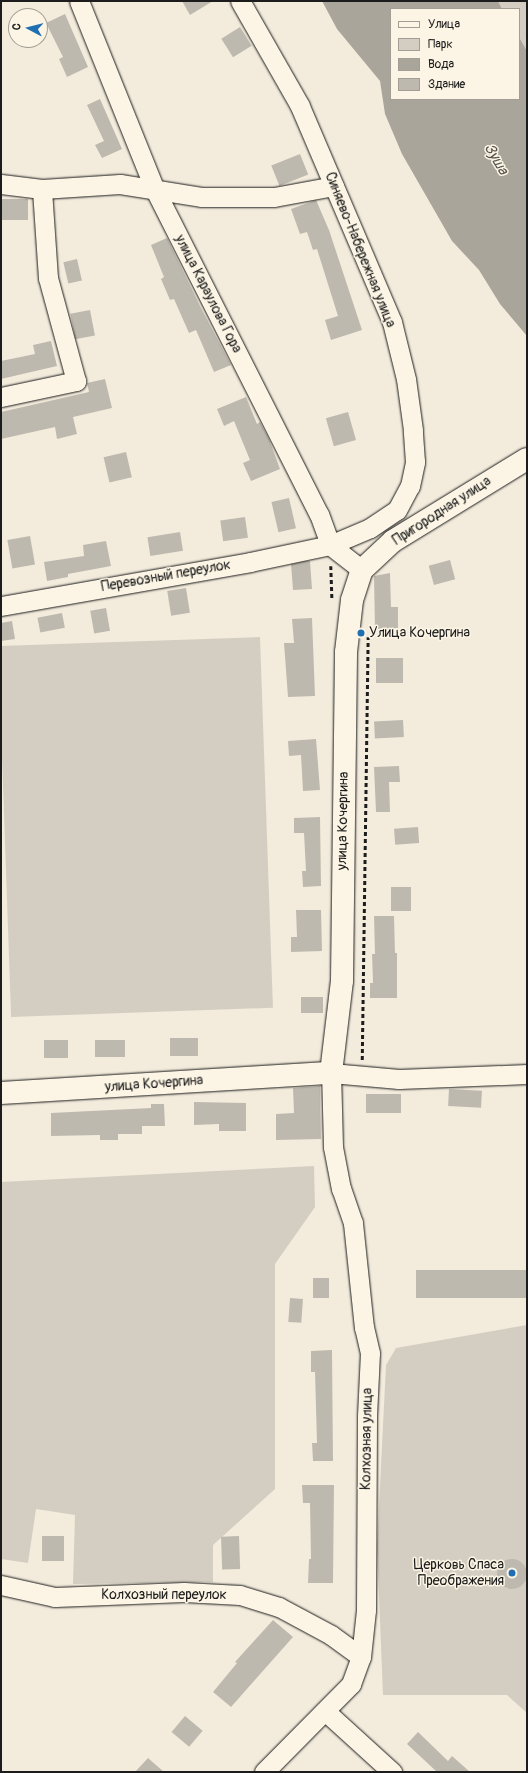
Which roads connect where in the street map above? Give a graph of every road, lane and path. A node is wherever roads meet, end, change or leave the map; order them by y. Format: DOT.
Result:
graph roads {
  1 [pos="79,1"];
  2 [pos="240,1"];
  3 [pos="1,184"];
  4 [pos="334,186"];
  5 [pos="42,189"];
  6 [pos="155,190"];
  7 [pos="1,397"];
  8 [pos="527,459"];
  9 [pos="330,545"];
  10 [pos="362,570"];
  11 [pos="1,606"];
  12 [pos="368,632"];
  13 [pos="331,1073"];
  14 [pos="527,1074"];
  15 [pos="362,1076"];
  16 [pos="1,1093"];
  17 [pos="1,1585"];
  18 [pos="361,1656"];
  19 [pos="325,1712"];
  20 [pos="264,1772"];
  21 [pos="392,1772"];
  1 -- 6 [label="street, улица Караулова Гора"];
  2 -- 4 [label="street, Синяево-Набережная улица"];
  3 -- 5 [label="street"];
  4 -- 6 [label="street"];
  4 -- 9 [label="street, Синяево-Набережная улица"];
  5 -- 6 [label="street"];
  5 -- 7 [label="street"];
  6 -- 9 [label="street, улица Караулова Гора"];
  8 -- 10 [label="main road, Пригородная улица"];
  9 -- 10 [label="street"];
  9 -- 11 [label="street, Перевозный переулок"];
  10 -- 13 [label="main road, улица Кочергина"];
  12 -- 15 [label="path"];
  13 -- 15 [label="street, улица Кочергина"];
  13 -- 16 [label="main road, улица Кочергина"];
  13 -- 18 [label="street, Колхозная улица"];
  14 -- 15 [label="street, улица Кочергина"];
  17 -- 18 [label="street, Колхозный переулок"];
  18 -- 19 [label="street, Колхозная улица"];
  19 -- 20 [label="street, Колхозная улица"];
  19 -- 21 [label="street"];
}
